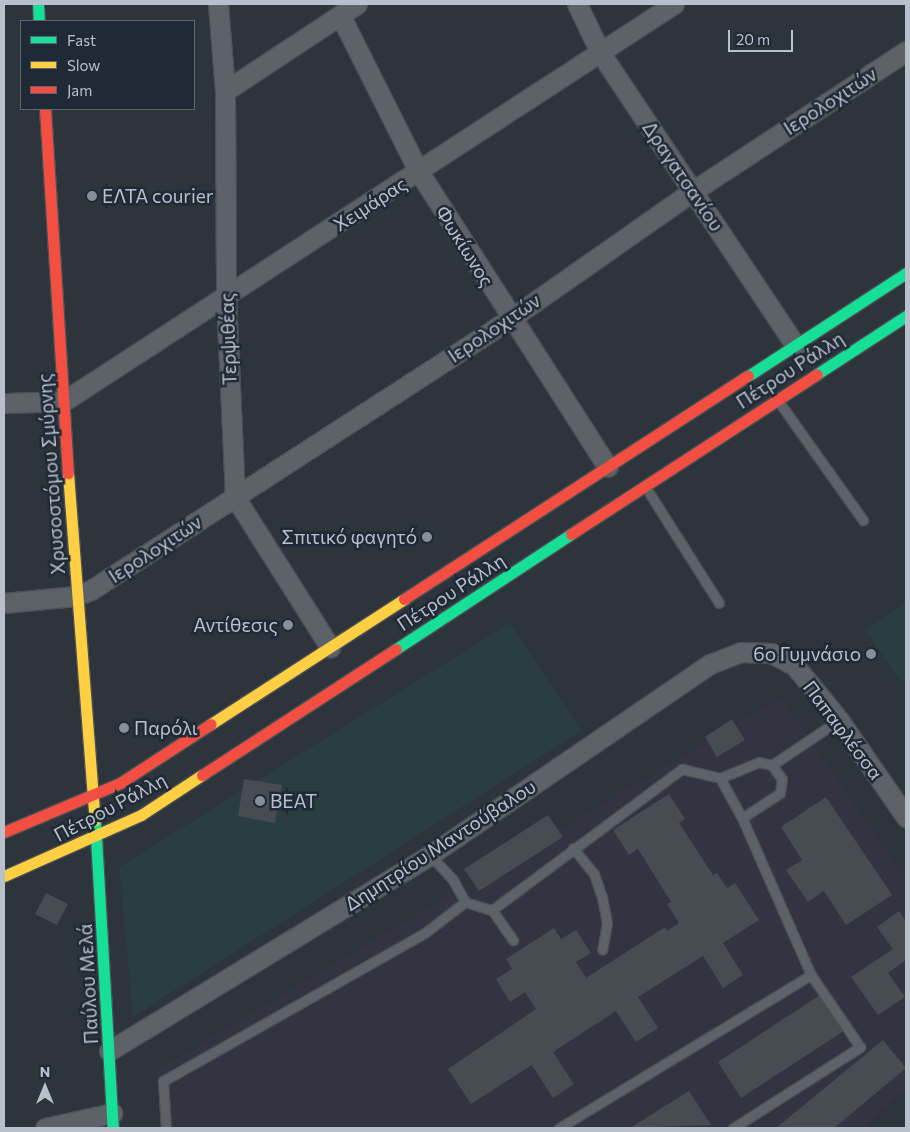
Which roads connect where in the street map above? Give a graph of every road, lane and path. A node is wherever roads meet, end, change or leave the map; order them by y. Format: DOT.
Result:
graph roads {
  1 [pos="38,4"];
  2 [pos="218,4"];
  3 [pos="357,4"];
  4 [pos="577,4"];
  5 [pos="674,4"];
  6 [pos="340,15"];
  7 [pos="39,20"];
  8 [pos="906,51"];
  9 [pos="601,54"];
  10 [pos="225,92"];
  11 [pos="45,110"];
  12 [pos="419,172"];
  13 [pos="693,191"];
  14 [pos="906,274"];
  15 [pos="226,298"];
  16 [pos="906,316"];
  17 [pos="510,319"];
  18 [pos="795,346"];
  19 [pos="64,400"];
  20 [pos="777,400"];
  21 [pos="4,403"];
  22 [pos="608,467"];
  23 [pos="645,486"];
  24 [pos="235,497"];
  25 [pos="863,520"];
  26 [pos="76,596"];
  27 [pos="4,603"];
  28 [pos="719,603"];
  29 [pos="330,647"];
  30 [pos="772,653"];
  31 [pos="840,720"];
  32 [pos="772,765"];
  33 [pos="720,778"];
  34 [pos="94,794"];
  35 [pos="906,817"];
  36 [pos="742,818"];
  37 [pos="4,832"];
  38 [pos="97,837"];
  39 [pos="573,848"];
  40 [pos="430,855"];
  41 [pos="4,876"];
  42 [pos="465,902"];
  43 [pos="492,910"];
  44 [pos="513,940"];
  45 [pos="602,950"];
  46 [pos="811,975"];
  47 [pos="109,1051"];
  48 [pos="113,1120"];
  49 [pos="45,1128"];
  50 [pos="166,1128"];
  51 [pos="559,1128"];
  52 [pos="734,1128"];
  1 -- 7 [label="main road"];
  2 -- 10 [label="street, Τερψιθέας"];
  3 -- 6 [label="street"];
  4 -- 9 [label="street, Δραγατσανίου"];
  5 -- 9 [label="street, Χειμάρας"];
  6 -- 10 [label="street"];
  6 -- 12 [label="street, Φωκίωνος"];
  8 -- 13 [label="street, Ιερολοχιτών"];
  9 -- 12 [label="street, Χειμάρας"];
  9 -- 13 [label="street, Δραγατσανίου"];
  10 -- 15 [label="street, Τερψιθέας"];
  11 -- 19 [label="main road, Χρυσοστόμου Σμύρνης"];
  12 -- 15 [label="street, Χειμάρας"];
  12 -- 17 [label="street, Φωκίωνος"];
  13 -- 17 [label="street, Ιερολοχιτών"];
  13 -- 18 [label="street, Δραγατσανίου"];
  14 -- 18 [label="main road, Πέτρου Ράλλη"];
  15 -- 19 [label="street, Χειμάρας"];
  15 -- 24 [label="street, Τερψιθέας"];
  16 -- 20 [label="main road, Πέτρου Ράλλη"];
  17 -- 22 [label="street, Φωκίωνος"];
  17 -- 24 [label="street, Ιερολοχιτών"];
  18 -- 22 [label="main road, Πέτρου Ράλλη"];
  19 -- 21 [label="street"];
  19 -- 26 [label="main road, Χρυσοστόμου Σμύρνης"];
  20 -- 23 [label="main road, Πέτρου Ράλλη"];
  20 -- 25 [label="lane"];
  22 -- 29 [label="main road, Πέτρου Ράλλη"];
  23 -- 28 [label="lane"];
  23 -- 38 [label="main road, Πέτρου Ράλλη"];
  24 -- 26 [label="street, Ιερολοχιτών"];
  24 -- 29 [label="street, Τερψιθέας"];
  26 -- 27 [label="street"];
  26 -- 34 [label="main road, Χρυσοστόμου Σμύρνης"];
  29 -- 34 [label="main road, Πέτρου Ράλλη"];
  30 -- 31 [label="street, Παπαφλέσσα"];
  30 -- 40 [label="street, Δημητρίου Μαντούβαλου"];
  31 -- 32 [label="lane"];
  31 -- 35 [label="street, Παπαφλέσσα"];
  32 -- 33 [label="lane"];
  32 -- 36 [label="lane"];
  33 -- 36 [label="lane"];
  33 -- 39 [label="lane"];
  34 -- 37 [label="main road, Πέτρου Ράλλη"];
  34 -- 38 [label="main road, Χρυσοστόμου Σμύρνης"];
  36 -- 46 [label="lane"];
  38 -- 41 [label="main road, Πέτρου Ράλλη"];
  38 -- 47 [label="main road, Παύλου Μελά"];
  39 -- 43 [label="lane"];
  39 -- 45 [label="lane"];
  40 -- 42 [label="lane"];
  40 -- 47 [label="street, Δημητρίου Μαντούβαλου"];
  42 -- 43 [label="lane"];
  42 -- 50 [label="lane"];
  43 -- 44 [label="lane"];
  46 -- 51 [label="lane"];
  46 -- 52 [label="lane"];
  47 -- 48 [label="main road, Παύλου Μελά"];
  48 -- 49 [label="street"];
}
